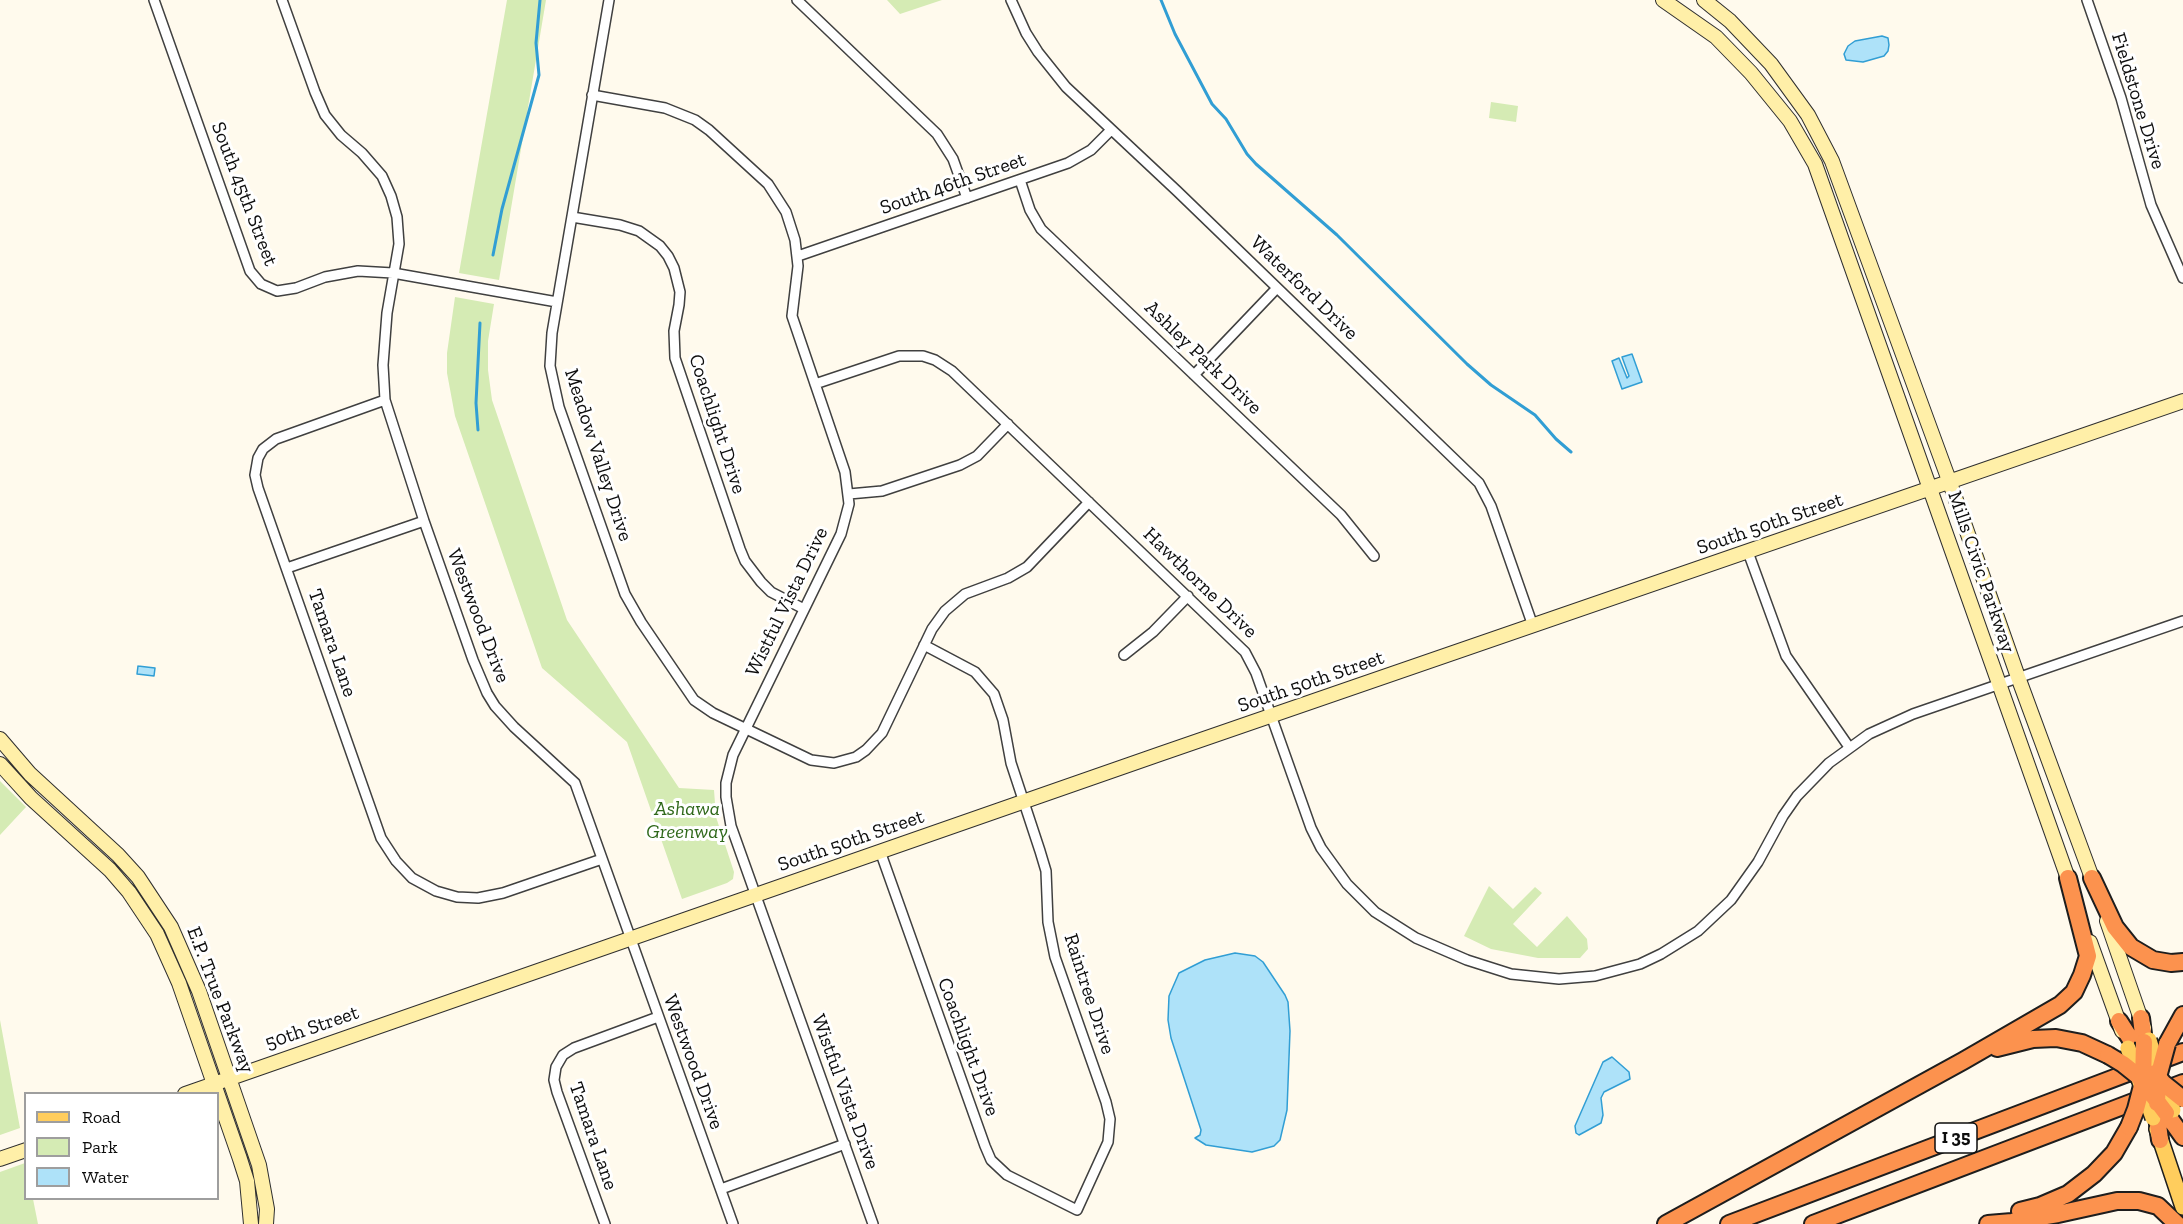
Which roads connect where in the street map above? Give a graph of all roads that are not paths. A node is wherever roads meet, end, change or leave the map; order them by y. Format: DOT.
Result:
graph roads {
  1 [pos="154,0"];
  2 [pos="282,0"];
  3 [pos="609,0"];
  4 [pos="797,0"];
  5 [pos="1011,0"];
  6 [pos="1663,0"];
  7 [pos="1704,0"];
  8 [pos="2087,0"];
  9 [pos="592,94"];
  10 [pos="1111,130"];
  11 [pos="1020,180"];
  12 [pos="967,198"];
  13 [pos="572,217"];
  14 [pos="798,256"];
  15 [pos="393,273"];
  16 [pos="2183,278"];
  17 [pos="1277,288"];
  18 [pos="557,302"];
  19 [pos="1194,375"];
  20 [pos="815,384"];
  21 [pos="386,400"];
  22 [pos="2183,402"];
  23 [pos="1008,424"];
  24 [pos="1950,483"];
  25 [pos="1929,490"];
  26 [pos="849,494"];
  27 [pos="1089,502"];
  28 [pos="424,521"];
  29 [pos="1749,552"];
  30 [pos="1374,556"];
  31 [pos="287,568"];
  32 [pos="1188,596"];
  33 [pos="804,609"];
  34 [pos="2183,621"];
  35 [pos="1533,626"];
  36 [pos="924,645"];
  37 [pos="1124,655"];
  38 [pos="2018,677"];
  39 [pos="1998,684"];
  40 [pos="1271,716"];
  41 [pos="746,729"];
  42 [pos="0,739"];
  43 [pos="1849,747"];
  44 [pos="3,768"];
  45 [pos="1023,802"];
  46 [pos="880,851"];
  47 [pos="602,859"];
  48 [pos="2068,878"];
  49 [pos="2092,878"];
  50 [pos="756,894"];
  51 [pos="629,939"];
  52 [pos="2183,962"];
  53 [pos="452,1000"];
  54 [pos="2183,1016"];
  55 [pos="658,1017"];
  56 [pos="2141,1018"];
  57 [pos="2119,1022"];
  58 [pos="2140,1047"];
  59 [pos="2183,1052"];
  60 [pos="1963,1061"];
  61 [pos="229,1077"];
  62 [pos="2151,1080"];
  63 [pos="214,1083"];
  64 [pos="2183,1083"];
  65 [pos="190,1092"];
  66 [pos="217,1092"];
  67 [pos="219,1098"];
  68 [pos="2165,1109"];
  69 [pos="2183,1138"];
  70 [pos="2160,1140"];
  71 [pos="845,1144"];
  72 [pos="24,1151"];
  73 [pos="0,1159"];
  74 [pos="721,1189"];
  75 [pos="2183,1207"];
  76 [pos="1077,1210"];
  77 [pos="251,1224"];
  78 [pos="266,1224"];
  79 [pos="605,1224"];
  80 [pos="733,1224"];
  81 [pos="873,1224"];
  82 [pos="1666,1224"];
  83 [pos="1729,1224"];
  84 [pos="1813,1224"];
  85 [pos="1982,1224"];
  86 [pos="1988,1224"];
  87 [pos="2177,1224"];
  1 -- 15 [label="street, South 45th Street"];
  2 -- 15 [label="street, Westwood Drive"];
  3 -- 9 [label="street, Meadow Valley Drive"];
  4 -- 12 [label="street"];
  5 -- 10 [label="street, Waterford Drive"];
  6 -- 25 [label="main road, Mills Civic Parkway"];
  7 -- 24 [label="main road, Mills Civic Parkway"];
  8 -- 16 [label="street, Fieldstone Drive"];
  9 -- 13 [label="street, Meadow Valley Drive"];
  9 -- 14 [label="street, Wistful Vista Drive"];
  10 -- 11 [label="street, South 46th Street"];
  10 -- 17 [label="street, Waterford Drive"];
  11 -- 12 [label="street, South 46th Street"];
  11 -- 19 [label="street, Ashley Park Drive"];
  12 -- 14 [label="street, South 46th Street"];
  13 -- 18 [label="street, Meadow Valley Drive"];
  13 -- 33 [label="street, Coachlight Drive"];
  14 -- 20 [label="street, Wistful Vista Drive"];
  15 -- 18 [label="street, South 45th Street"];
  15 -- 21 [label="street, Westwood Drive"];
  17 -- 19 [label="street"];
  17 -- 35 [label="street, Waterford Drive"];
  18 -- 41 [label="street, Meadow Valley Drive"];
  19 -- 30 [label="street, Ashley Park Drive"];
  20 -- 23 [label="street, Hawthorne Drive"];
  20 -- 26 [label="street, Wistful Vista Drive"];
  21 -- 28 [label="street, Westwood Drive"];
  21 -- 31 [label="street, Tamara Lane"];
  22 -- 24 [label="main road, South 50th Street"];
  23 -- 26 [label="street"];
  23 -- 27 [label="street, Hawthorne Drive"];
  24 -- 25 [label="main road, South 50th Street"];
  24 -- 38 [label="main road, Mills Civic Parkway"];
  25 -- 29 [label="main road, South 50th Street"];
  25 -- 39 [label="main road, Mills Civic Parkway"];
  26 -- 33 [label="street, Wistful Vista Drive"];
  27 -- 32 [label="street, Hawthorne Drive"];
  27 -- 36 [label="street, Meadow Valley Drive"];
  28 -- 31 [label="street"];
  28 -- 47 [label="street, Westwood Drive"];
  29 -- 35 [label="main road, South 50th Street"];
  29 -- 43 [label="street"];
  31 -- 47 [label="street, Tamara Lane"];
  32 -- 37 [label="street"];
  32 -- 40 [label="street, Hawthorne Drive"];
  33 -- 41 [label="street, Wistful Vista Drive"];
  34 -- 38 [label="street, Hawthorne Drive"];
  35 -- 40 [label="main road, South 50th Street"];
  36 -- 41 [label="street, Meadow Valley Drive"];
  36 -- 45 [label="street, Raintree Drive"];
  38 -- 39 [label="street, Hawthorne Drive"];
  38 -- 49 [label="main road, Mills Civic Parkway"];
  39 -- 43 [label="street, Hawthorne Drive"];
  39 -- 48 [label="main road, Mills Civic Parkway"];
  40 -- 43 [label="street, Hawthorne Drive"];
  40 -- 45 [label="main road, South 50th Street"];
  41 -- 50 [label="street, Wistful Vista Drive"];
  42 -- 61 [label="main road, E.P. True Parkway"];
  44 -- 63 [label="main road, E.P. True Parkway"];
  45 -- 46 [label="main road, South 50th Street"];
  45 -- 76 [label="street, Raintree Drive"];
  46 -- 50 [label="main road, South 50th Street"];
  46 -- 76 [label="street, Coachlight Drive"];
  47 -- 51 [label="street, Westwood Drive"];
  48 -- 57 [label="main road, Mills Civic Parkway"];
  48 -- 60 [label="highway"];
  49 -- 52 [label="highway"];
  49 -- 56 [label="main road, Mills Civic Parkway"];
  50 -- 51 [label="main road, South 50th Street"];
  50 -- 71 [label="street, Wistful Vista Drive"];
  51 -- 53 [label="main road, South 50th Street"];
  51 -- 55 [label="street, Westwood Drive"];
  53 -- 61 [label="main road, 50th Street"];
  54 -- 62 [label="highway, bridge"];
  55 -- 74 [label="street, Westwood Drive"];
  55 -- 79 [label="street, Tamara Lane"];
  56 -- 58 [label="highway"];
  57 -- 58 [label="highway"];
  58 -- 62 [label="highway, bridge"];
  59 -- 83 [label="highway, I 35"];
  60 -- 62 [label="highway, bridge"];
  60 -- 82 [label="highway"];
  61 -- 63 [label="main road, 50th Street"];
  61 -- 78 [label="main road, E.P. True Parkway"];
  62 -- 68 [label="highway, bridge"];
  62 -- 68 [label="highway, bridge"];
  62 -- 85 [label="highway, bridge"];
  63 -- 65 [label="main road, 50th Street"];
  63 -- 66 [label="main road, E.P. True Parkway"];
  64 -- 84 [label="highway, I 35"];
  67 -- 77 [label="main road, E.P. True Parkway"];
  68 -- 69 [label="highway"];
  68 -- 70 [label="highway"];
  70 -- 75 [label="main road"];
  71 -- 74 [label="street"];
  71 -- 81 [label="street, Wistful Vista Drive"];
  72 -- 73 [label="main road"];
  74 -- 80 [label="street, Westwood Drive"];
  86 -- 87 [label="highway"];
}
